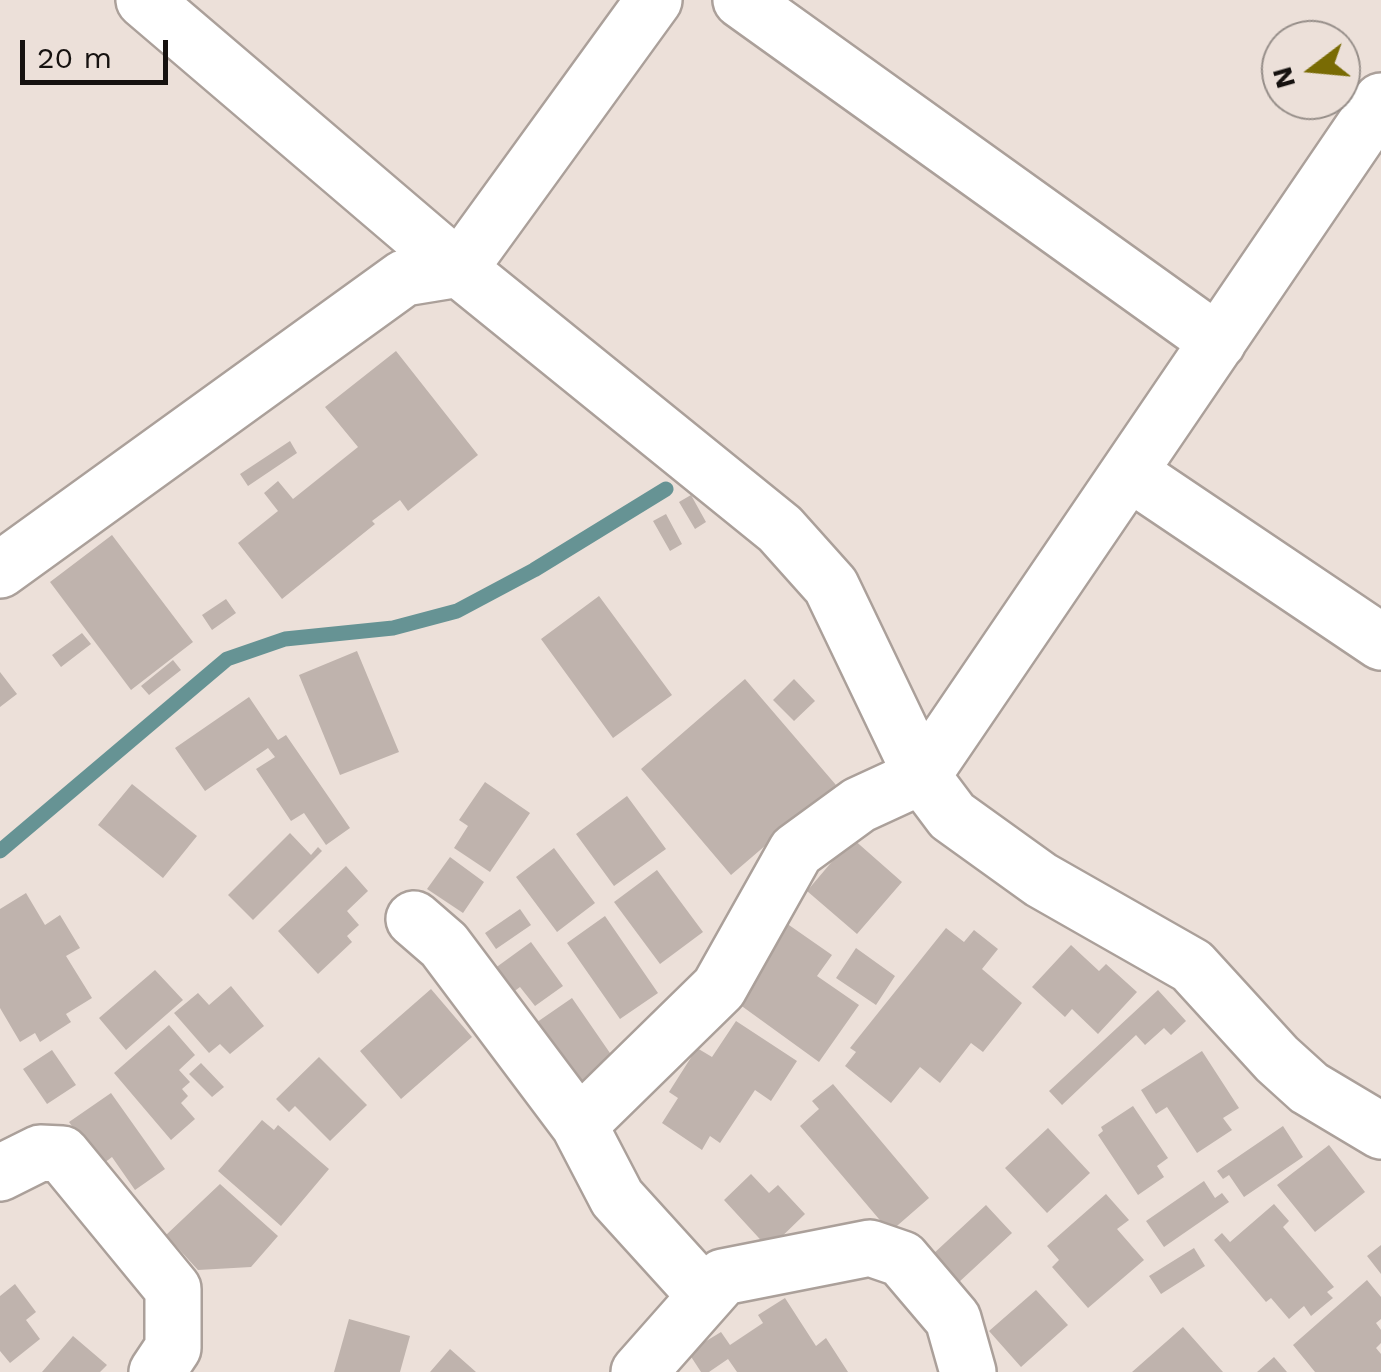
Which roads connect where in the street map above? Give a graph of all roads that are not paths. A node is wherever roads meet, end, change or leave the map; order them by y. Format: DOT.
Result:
graph roads {
  1 [pos="144,0"];
  2 [pos="654,0"];
  3 [pos="741,0"];
  4 [pos="1381,101"];
  5 [pos="458,269"];
  6 [pos="1218,342"];
  7 [pos="1130,472"];
  8 [pos="0,570"];
  9 [pos="1381,642"];
  10 [pos="922,776"];
  11 [pos="414,919"];
  12 [pos="580,1124"];
  13 [pos="1381,1132"];
  14 [pos="0,1172"];
  15 [pos="706,1296"];
  16 [pos="158,1372"];
  17 [pos="639,1372"];
  18 [pos="968,1372"];
  1 -- 5 [label="street"];
  2 -- 5 [label="street"];
  3 -- 6 [label="street"];
  4 -- 6 [label="street"];
  5 -- 8 [label="street"];
  5 -- 10 [label="street"];
  6 -- 7 [label="street"];
  7 -- 9 [label="street"];
  7 -- 10 [label="street"];
  10 -- 12 [label="street"];
  10 -- 13 [label="street"];
  11 -- 12 [label="street"];
  12 -- 15 [label="street"];
  14 -- 16 [label="street"];
  15 -- 17 [label="street"];
  15 -- 18 [label="street"];
}
